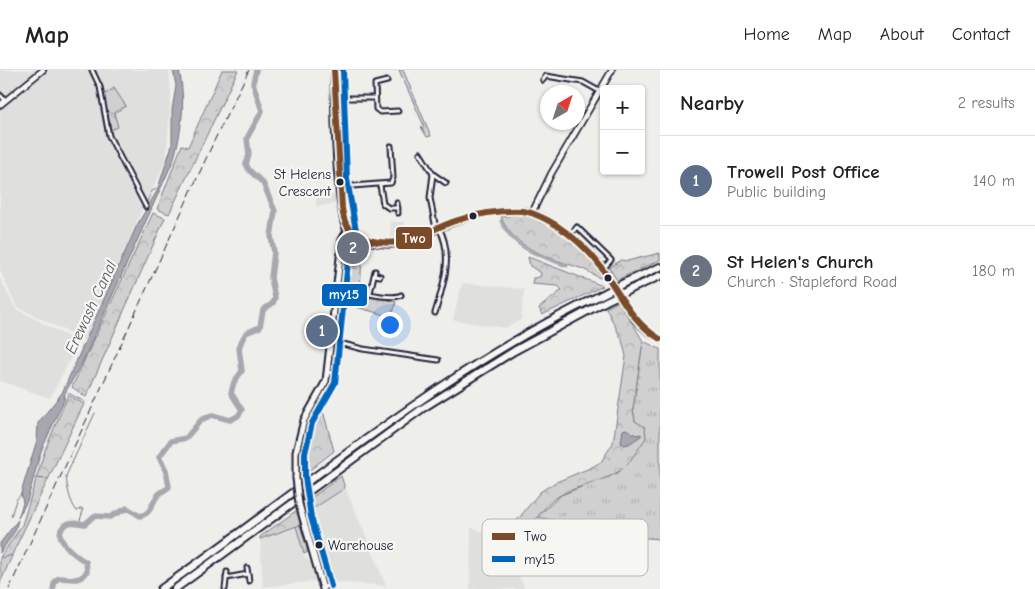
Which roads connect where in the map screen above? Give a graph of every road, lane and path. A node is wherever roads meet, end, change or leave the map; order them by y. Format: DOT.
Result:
graph roads {
  1 [pos="43,70"];
  2 [pos="92,70"];
  3 [pos="334,70"];
  4 [pos="545,70"];
  5 [pos="612,70"];
  6 [pos="385,80"];
  7 [pos="599,91"];
  8 [pos="0,95"];
  9 [pos="335,98"];
  10 [pos="375,98"];
  11 [pos="5,100"];
  12 [pos="0,105"];
  13 [pos="397,112"];
  14 [pos="392,146"];
  15 [pos="420,153"];
  16 [pos="433,174"];
  17 [pos="446,183"];
  18 [pos="380,185"];
  19 [pos="340,187"];
  20 [pos="146,207"];
  21 [pos="532,212"];
  22 [pos="398,213"];
  23 [pos="437,229"];
  24 [pos="347,231"];
  25 [pos="570,235"];
  26 [pos="660,267"];
  27 [pos="603,270"];
  28 [pos="380,276"];
  29 [pos="660,276"];
  30 [pos="338,288"];
  31 [pos="370,293"];
  32 [pos="402,295"];
  33 [pos="435,313"];
  34 [pos="660,339"];
  35 [pos="334,341"];
  36 [pos="438,360"];
  37 [pos="248,568"];
  38 [pos="227,572"];
  39 [pos="248,574"];
  40 [pos="226,578"];
  41 [pos="248,581"];
  42 [pos="323,588"];
  43 [pos="161,589"];
  44 [pos="175,589"];
  45 [pos="224,589"];
  46 [pos="330,589"];
  1 -- 11 [label="street"];
  2 -- 20 [label="street"];
  3 -- 9 [label="main road"];
  4 -- 7 [label="street"];
  5 -- 7 [label="street"];
  6 -- 10 [label="street"];
  7 -- 21 [label="street"];
  8 -- 11 [label="street"];
  9 -- 10 [label="street"];
  9 -- 19 [label="main road"];
  10 -- 13 [label="street"];
  11 -- 12 [label="street"];
  14 -- 18 [label="street"];
  15 -- 16 [label="street"];
  16 -- 17 [label="street"];
  16 -- 23 [label="street"];
  18 -- 19 [label="street"];
  18 -- 22 [label="street"];
  19 -- 24 [label="main road"];
  21 -- 23 [label="main road"];
  21 -- 25 [label="main road"];
  23 -- 24 [label="main road"];
  23 -- 33 [label="street"];
  24 -- 30 [label="main road"];
  25 -- 27 [label="main road"];
  25 -- 27 [label="street"];
  26 -- 43 [label="highway, bridge"];
  27 -- 34 [label="main road"];
  28 -- 31 [label="street"];
  29 -- 44 [label="highway, bridge"];
  30 -- 31 [label="street"];
  30 -- 35 [label="main road"];
  31 -- 32 [label="street"];
  35 -- 36 [label="street"];
  35 -- 42 [label="main road, bridge"];
  37 -- 39 [label="street"];
  38 -- 40 [label="street"];
  39 -- 40 [label="street"];
  39 -- 41 [label="street"];
  40 -- 45 [label="street"];
  42 -- 46 [label="street"];
}
